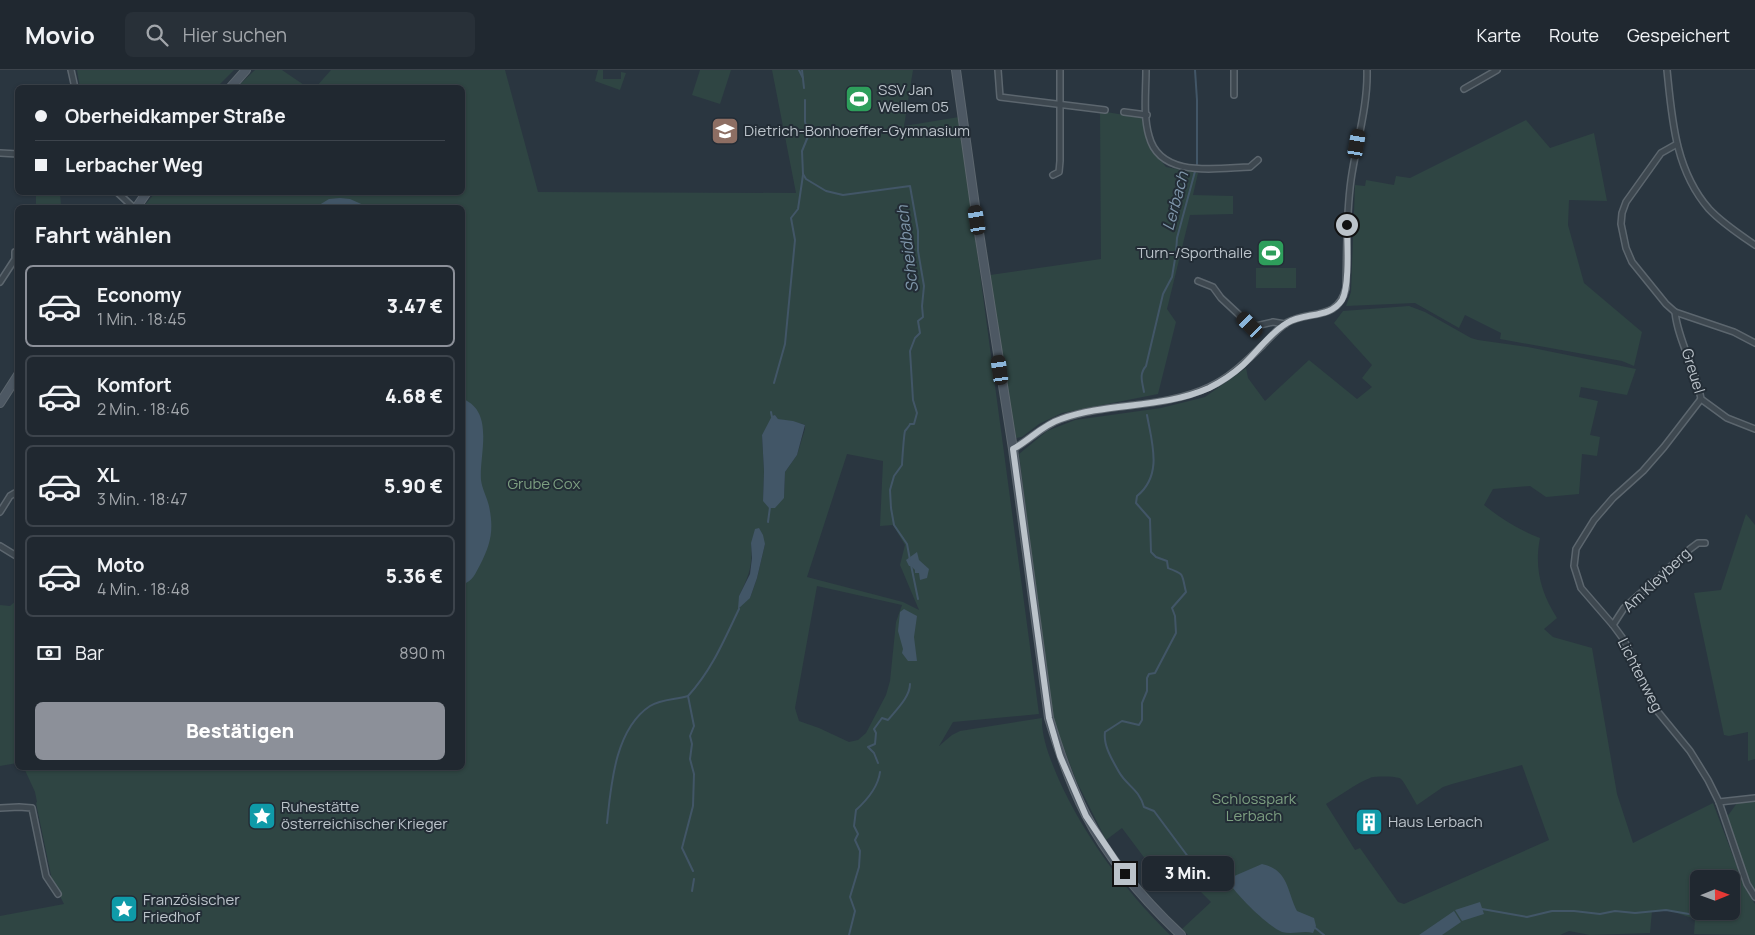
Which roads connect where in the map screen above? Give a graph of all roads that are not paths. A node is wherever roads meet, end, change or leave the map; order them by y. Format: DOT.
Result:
graph roads {
  1 [pos="71,70"];
  2 [pos="246,70"];
  3 [pos="956,70"];
  4 [pos="998,70"];
  5 [pos="1060,70"];
  6 [pos="1146,70"];
  7 [pos="1234,70"];
  8 [pos="1367,70"];
  9 [pos="1497,70"];
  10 [pos="1667,70"];
  11 [pos="74,85"];
  12 [pos="233,85"];
  13 [pos="1464,89"];
  14 [pos="1234,95"];
  15 [pos="1060,106"];
  16 [pos="1105,110"];
  17 [pos="1124,112"];
  18 [pos="1147,115"];
  19 [pos="1677,144"];
  20 [pos="0,153"];
  21 [pos="15,154"];
  22 [pos="1258,160"];
  23 [pos="1053,175"];
  24 [pos="120,195"];
  25 [pos="132,205"];
  26 [pos="1755,245"];
  27 [pos="15,252"];
  28 [pos="1198,281"];
  29 [pos="0,282"];
  30 [pos="1675,312"];
  31 [pos="1285,324"];
  32 [pos="1755,343"];
  33 [pos="15,380"];
  34 [pos="1701,399"];
  35 [pos="0,403"];
  36 [pos="1755,429"];
  37 [pos="1013,449"];
  38 [pos="15,495"];
  39 [pos="0,512"];
  40 [pos="1706,543"];
  41 [pos="0,546"];
  42 [pos="15,555"];
  43 [pos="1613,625"];
  44 [pos="1755,798"];
  45 [pos="1719,802"];
  46 [pos="0,808"];
  47 [pos="58,894"];
  48 [pos="1755,897"];
  49 [pos="1181,935"];
  1 -- 11 [label="street"];
  2 -- 12 [label="street"];
  3 -- 37 [label="street"];
  4 -- 15 [label="street"];
  5 -- 15 [label="street"];
  6 -- 18 [label="street"];
  7 -- 14 [label="street"];
  8 -- 31 [label="street"];
  9 -- 13 [label="street"];
  10 -- 19 [label="street"];
  15 -- 16 [label="street"];
  15 -- 23 [label="street"];
  17 -- 18 [label="street"];
  18 -- 22 [label="street"];
  19 -- 26 [label="street"];
  19 -- 30 [label="street"];
  20 -- 21 [label="street"];
  24 -- 25 [label="street"];
  27 -- 29 [label="street"];
  28 -- 31 [label="street"];
  30 -- 32 [label="street"];
  30 -- 34 [label="street, Greuel"];
  31 -- 37 [label="street"];
  33 -- 35 [label="street"];
  34 -- 36 [label="street, Greuel"];
  34 -- 43 [label="street, Lichtenweg"];
  37 -- 49 [label="street"];
  38 -- 39 [label="street"];
  40 -- 43 [label="street, Am Kleyberg"];
  41 -- 42 [label="street"];
  43 -- 45 [label="street, Lichtenweg"];
  44 -- 45 [label="street"];
  45 -- 48 [label="street, Lichtenweg"];
  46 -- 47 [label="street"];
}
